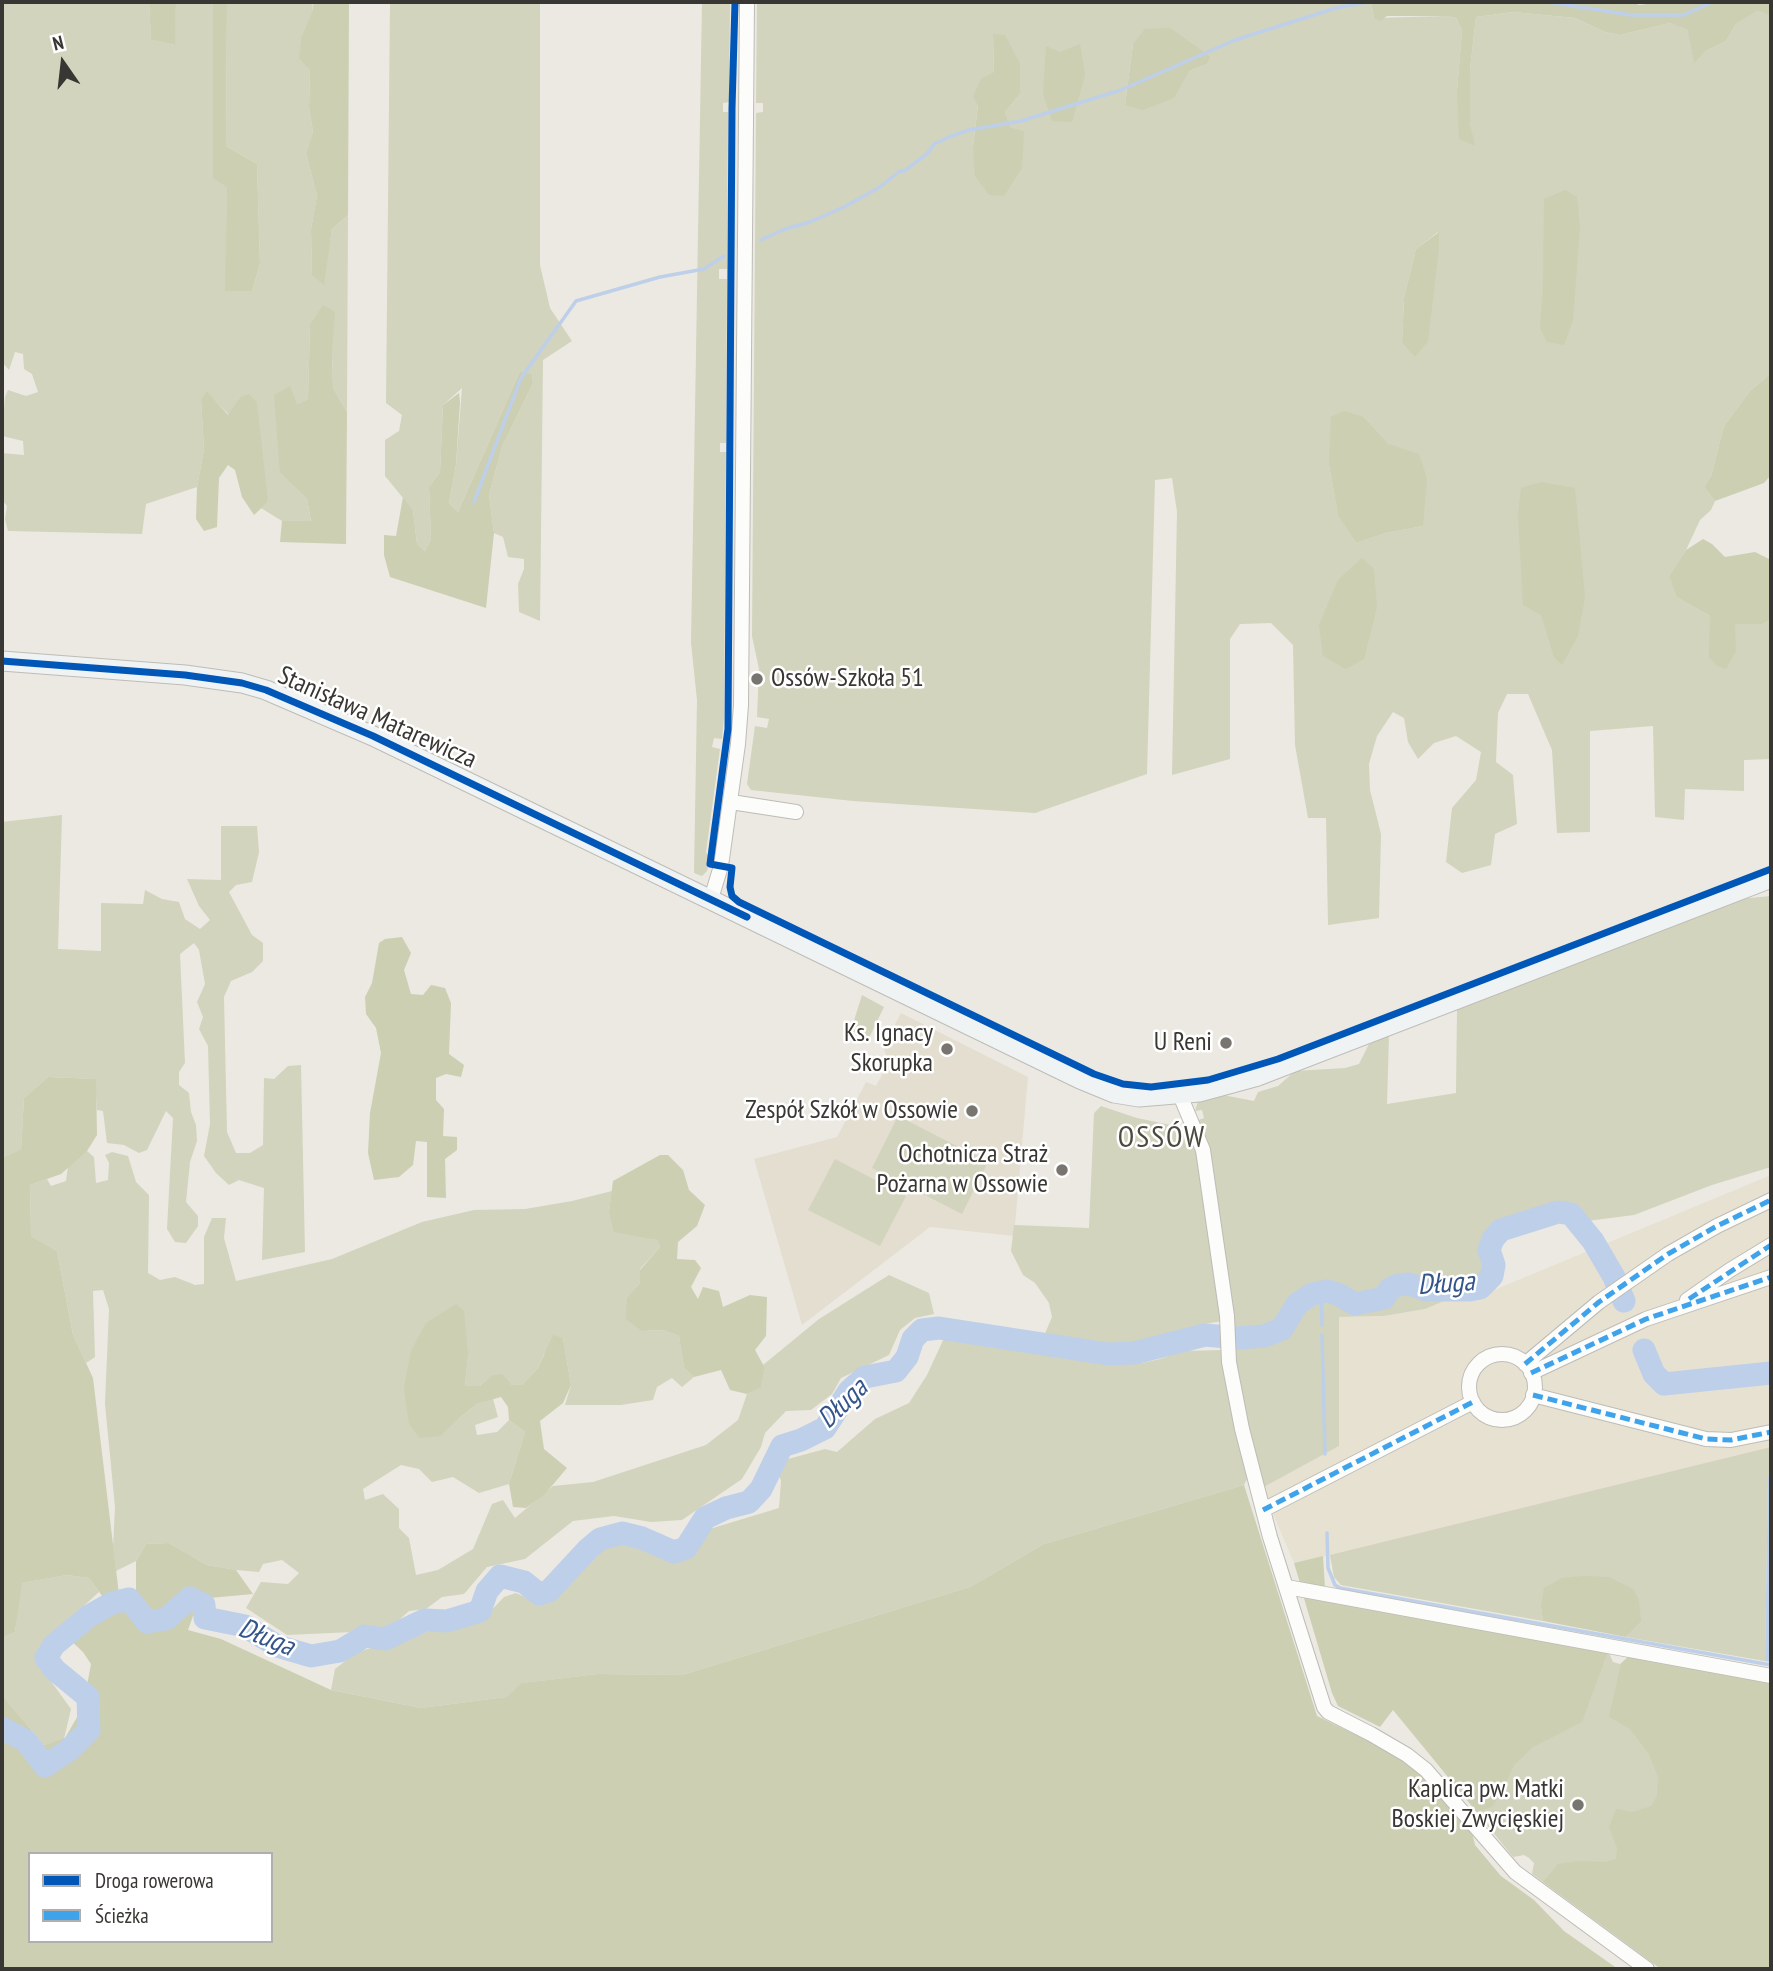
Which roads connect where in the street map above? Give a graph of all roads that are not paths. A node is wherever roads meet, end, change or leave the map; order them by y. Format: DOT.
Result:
graph roads {
  1 [pos="747,2"];
  2 [pos="2,661"];
  3 [pos="731,802"];
  4 [pos="796,812"];
  5 [pos="1771,878"];
  6 [pos="710,899"];
  7 [pos="1180,1096"];
  8 [pos="1771,1200"];
  9 [pos="1771,1245"];
  10 [pos="1771,1277"];
  11 [pos="1678,1307"];
  12 [pos="1528,1368"];
  13 [pos="1534,1395"];
  14 [pos="1473,1402"];
  15 [pos="1771,1432"];
  16 [pos="1263,1510"];
  17 [pos="1287,1587"];
  18 [pos="1771,1676"];
  19 [pos="1647,1969"];
  1 -- 3 [label="street"];
  2 -- 6 [label="street, Stanisława Matarewicza"];
  3 -- 4 [label="street"];
  3 -- 6 [label="street"];
  5 -- 7 [label="street, Stanisława Matarewicza"];
  6 -- 7 [label="street, Stanisława Matarewicza"];
  7 -- 16 [label="street"];
  8 -- 12 [label="street"];
  9 -- 11 [label="street"];
  10 -- 11 [label="street"];
  11 -- 12 [label="street"];
  12 -- 13 [label="street"];
  12 -- 14 [label="street"];
  13 -- 14 [label="street"];
  13 -- 15 [label="street"];
  14 -- 16 [label="street"];
  16 -- 17 [label="street"];
  17 -- 18 [label="street"];
  17 -- 19 [label="street"];
}
